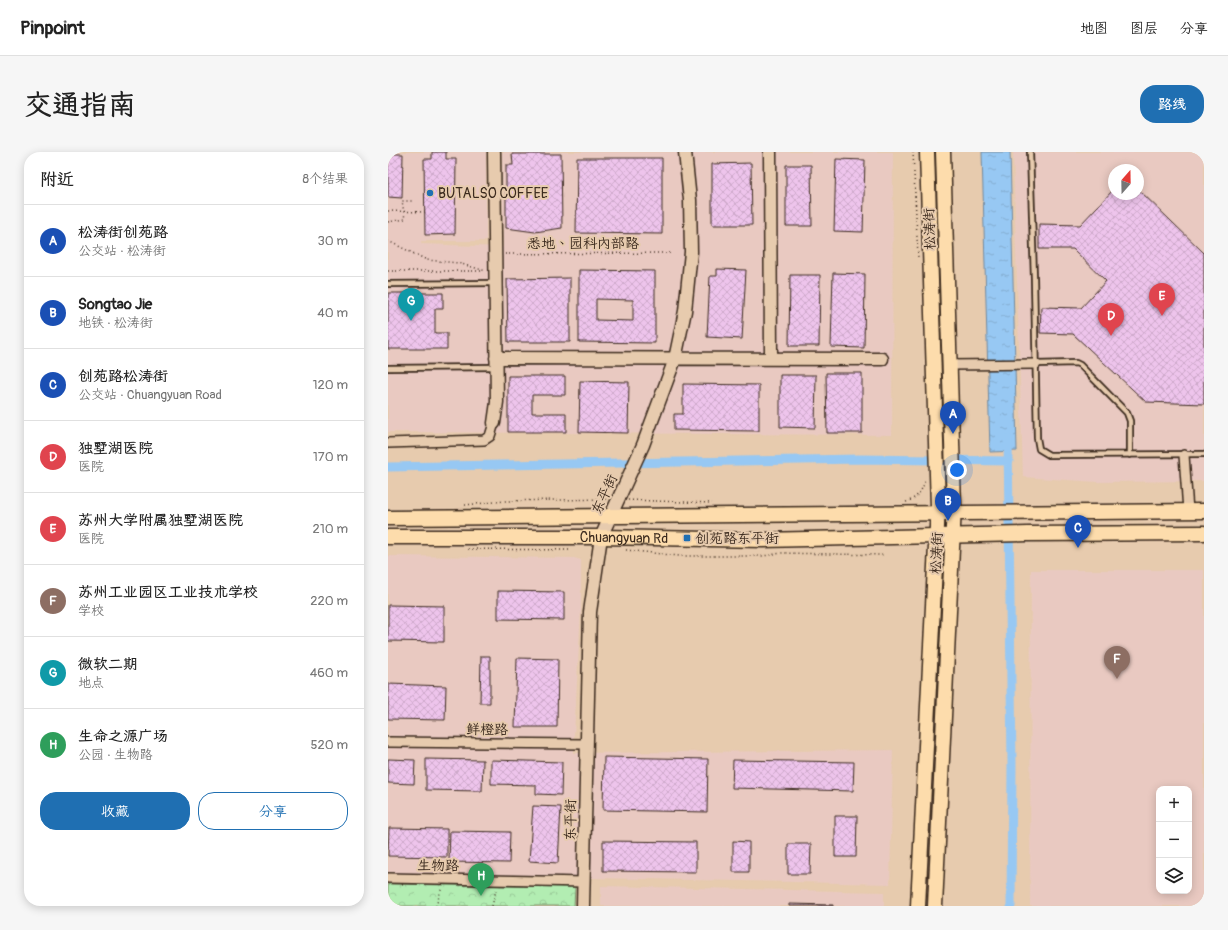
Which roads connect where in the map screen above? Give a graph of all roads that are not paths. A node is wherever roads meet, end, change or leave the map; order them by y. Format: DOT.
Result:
graph roads {
  1 [pos="494,152"];
  2 [pos="684,152"];
  3 [pos="770,152"];
  4 [pos="926,152"];
  5 [pos="942,152"];
  6 [pos="1030,152"];
  7 [pos="495,283"];
  8 [pos="388,284"];
  9 [pos="675,359"];
  10 [pos="771,359"];
  11 [pos="882,359"];
  12 [pos="496,363"];
  13 [pos="1036,364"];
  14 [pos="950,365"];
  15 [pos="388,368"];
  16 [pos="494,424"];
  17 [pos="388,443"];
  18 [pos="1204,454"];
  19 [pos="1130,455"];
  20 [pos="1184,455"];
  21 [pos="1188,511"];
  22 [pos="1204,511"];
  23 [pos="938,515"];
  24 [pos="954,515"];
  25 [pos="388,518"];
  26 [pos="610,518"];
  27 [pos="1204,533"];
  28 [pos="936,536"];
  29 [pos="953,536"];
  30 [pos="388,537"];
  31 [pos="601,537"];
  32 [pos="388,742"];
  33 [pos="586,744"];
  34 [pos="388,878"];
  35 [pos="584,882"];
  36 [pos="583,906"];
  37 [pos="918,906"];
  38 [pos="935,906"];
  1 -- 7 [label="street"];
  2 -- 9 [label="street, 东平街"];
  3 -- 10 [label="street"];
  4 -- 23 [label="main road, 松涛街"];
  5 -- 14 [label="main road, 松涛街"];
  6 -- 13 [label="lane"];
  7 -- 8 [label="lane"];
  7 -- 12 [label="street"];
  9 -- 10 [label="street"];
  9 -- 12 [label="street"];
  9 -- 26 [label="street, 东平街"];
  10 -- 11 [label="street"];
  12 -- 15 [label="lane"];
  12 -- 16 [label="street"];
  13 -- 14 [label="street"];
  13 -- 19 [label="lane"];
  13 -- 19 [label="lane"];
  14 -- 24 [label="main road, 松涛街"];
  16 -- 17 [label="street"];
  18 -- 20 [label="lane"];
  19 -- 20 [label="lane"];
  20 -- 21 [label="street"];
  21 -- 22 [label="main road, Chuangyuan Rd"];
  21 -- 24 [label="main road, Chuangyuan Rd"];
  23 -- 24 [label="main road, Chuangyuan Rd"];
  23 -- 26 [label="main road, Chuangyuan Rd"];
  23 -- 28 [label="main road, 松涛街"];
  24 -- 29 [label="main road, 松涛街"];
  25 -- 26 [label="main road, Chuangyuan Rd"];
  26 -- 31 [label="street, 东平街"];
  27 -- 29 [label="main road, Chuangyuan Rd"];
  28 -- 29 [label="main road, Chuangyuan Rd"];
  28 -- 31 [label="main road, Chuangyuan Rd"];
  28 -- 37 [label="main road, 松涛街"];
  29 -- 38 [label="main road, 松涛街"];
  30 -- 31 [label="main road, Chuangyuan Rd"];
  31 -- 33 [label="street, 东平街"];
  32 -- 33 [label="street, 鲜橙路"];
  33 -- 35 [label="street, 东平街"];
  34 -- 35 [label="street, 生物路"];
  35 -- 36 [label="street, 东平街"];
}
